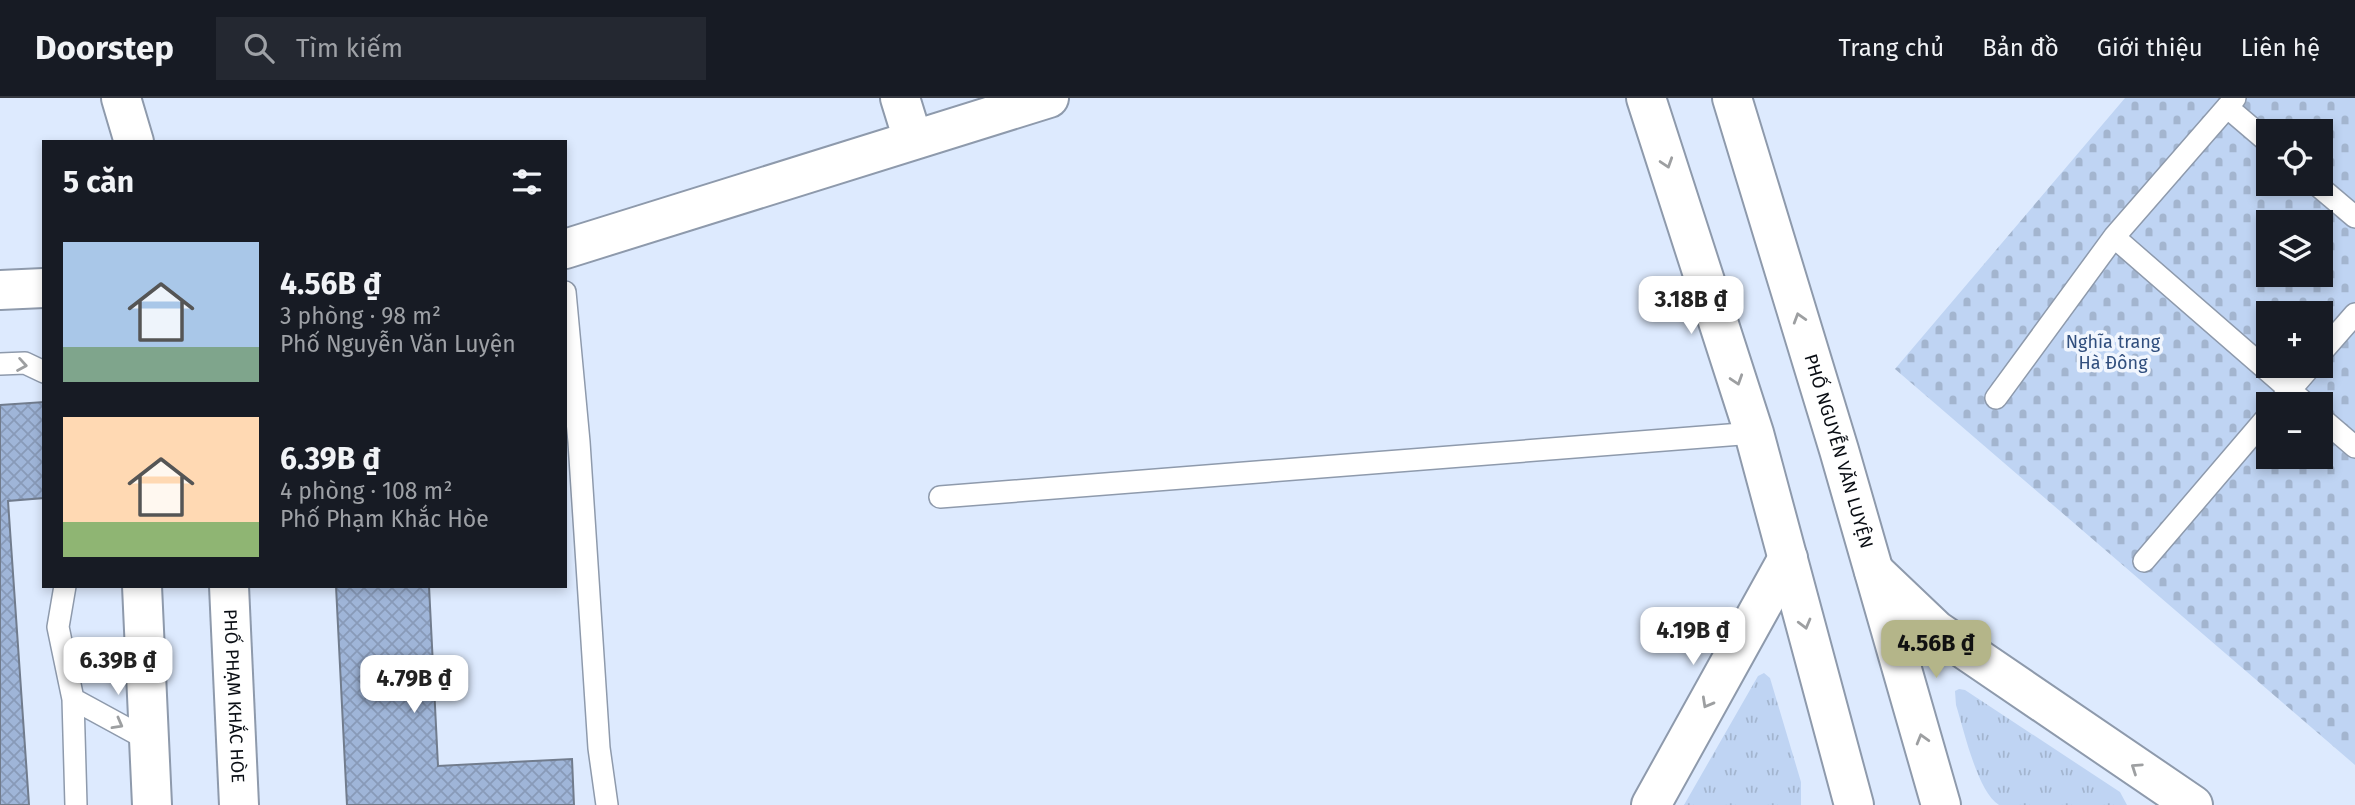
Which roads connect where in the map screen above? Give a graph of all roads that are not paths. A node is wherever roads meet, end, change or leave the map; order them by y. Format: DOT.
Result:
graph roads {
  1 [pos="121,98"];
  2 [pos="900,98"];
  3 [pos="1049,98"];
  4 [pos="1646,98"];
  5 [pos="1732,98"];
  6 [pos="2231,103"];
  7 [pos="2256,129"];
  8 [pos="133,140"];
  9 [pos="913,140"];
  10 [pos="2330,196"];
  11 [pos="2355,217"];
  12 [pos="2114,237"];
  13 [pos="567,248"];
  14 [pos="42,288"];
  15 [pos="0,290"];
  16 [pos="567,313"];
  17 [pos="2355,314"];
  18 [pos="2333,339"];
  19 [pos="0,364"];
  20 [pos="42,371"];
  21 [pos="2301,378"];
  22 [pos="2279,392"];
  23 [pos="2288,392"];
  24 [pos="1996,398"];
  25 [pos="2333,428"];
  26 [pos="2256,429"];
  27 [pos="1754,433"];
  28 [pos="2355,447"];
  29 [pos="940,497"];
  30 [pos="1788,558"];
  31 [pos="2144,561"];
  32 [pos="1874,571"];
  33 [pos="65,588"];
  34 [pos="142,588"];
  35 [pos="229,588"];
  36 [pos="73,699"];
  37 [pos="150,741"];
  38 [pos="76,805"];
  39 [pos="152,805"];
  40 [pos="239,805"];
  41 [pos="607,805"];
  42 [pos="1651,805"];
  43 [pos="1854,805"];
  44 [pos="1941,805"];
  45 [pos="2193,805"];
  1 -- 8 [label="main road"];
  2 -- 9 [label="main road"];
  3 -- 9 [label="main road"];
  4 -- 27 [label="main road, one-way"];
  32 -- 5 [label="main road, PHỐ NGUYỄN VĂN LUYỆN, one-way"];
  6 -- 7 [label="lane"];
  6 -- 12 [label="lane"];
  9 -- 13 [label="main road"];
  10 -- 11 [label="lane"];
  12 -- 22 [label="lane"];
  12 -- 24 [label="lane"];
  14 -- 15 [label="main road"];
  16 -- 41 [label="lane"];
  17 -- 18 [label="lane"];
  19 -- 20 [label="lane, one-way"];
  21 -- 23 [label="lane"];
  25 -- 28 [label="lane"];
  26 -- 31 [label="lane"];
  27 -- 29 [label="lane"];
  27 -- 30 [label="main road"];
  30 -- 42 [label="main road, one-way"];
  30 -- 43 [label="main road, one-way"];
  44 -- 32 [label="main road, PHỐ NGUYỄN VĂN LUYỆN, one-way"];
  45 -- 32 [label="main road, one-way"];
  33 -- 36 [label="lane"];
  34 -- 37 [label="main road"];
  35 -- 40 [label="main road, PHỐ PHẠM KHẮC HÒE"];
  36 -- 37 [label="lane, one-way"];
  36 -- 38 [label="lane"];
  37 -- 39 [label="main road"];
}
